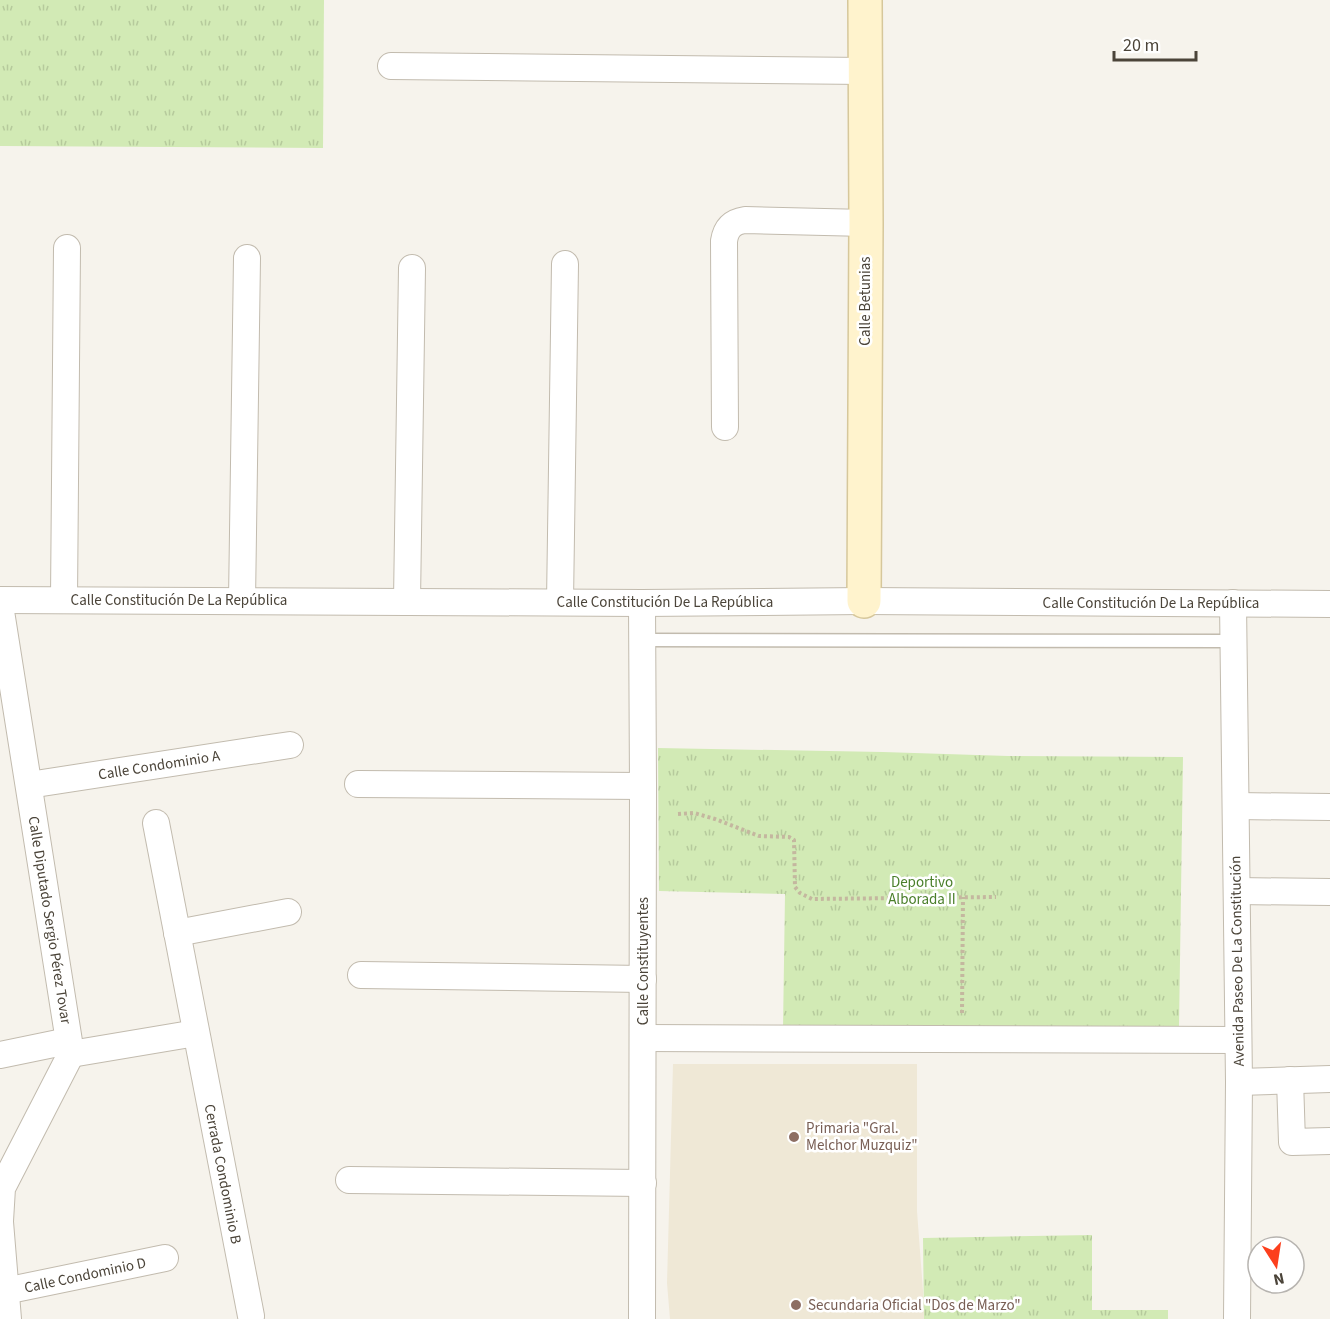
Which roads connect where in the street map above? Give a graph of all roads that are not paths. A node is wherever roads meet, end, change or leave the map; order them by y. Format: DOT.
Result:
graph roads {
  1 [pos="866,0"];
  2 [pos="391,66"];
  3 [pos="866,71"];
  4 [pos="866,223"];
  5 [pos="67,248"];
  6 [pos="247,258"];
  7 [pos="565,264"];
  8 [pos="412,268"];
  9 [pos="725,427"];
  10 [pos="63,599"];
  11 [pos="0,600"];
  12 [pos="242,601"];
  13 [pos="407,601"];
  14 [pos="864,601"];
  15 [pos="560,602"];
  16 [pos="642,603"];
  17 [pos="1233,603"];
  18 [pos="1330,604"];
  19 [pos="0,606"];
  20 [pos="642,640"];
  21 [pos="1234,641"];
  22 [pos="290,745"];
  23 [pos="358,784"];
  24 [pos="29,785"];
  25 [pos="643,786"];
  26 [pos="1236,806"];
  27 [pos="1330,807"];
  28 [pos="156,823"];
  29 [pos="1237,891"];
  30 [pos="1330,892"];
  31 [pos="288,912"];
  32 [pos="177,933"];
  33 [pos="361,975"];
  34 [pos="643,979"];
  35 [pos="196,1033"];
  36 [pos="643,1038"];
  37 [pos="1238,1040"];
  38 [pos="70,1047"];
  39 [pos="0,1055"];
  40 [pos="1290,1080"];
  41 [pos="1330,1080"];
  42 [pos="1239,1082"];
  43 [pos="1330,1141"];
  44 [pos="349,1180"];
  45 [pos="643,1183"];
  46 [pos="0,1222"];
  47 [pos="165,1258"];
  48 [pos="5,1291"];
  49 [pos="250,1316"];
  50 [pos="8,1319"];
  51 [pos="642,1319"];
  52 [pos="1237,1319"];
  1 -- 3 [label="street, Calle Betunias"];
  2 -- 3 [label="street"];
  3 -- 4 [label="street, Calle Betunias"];
  4 -- 9 [label="street"];
  4 -- 14 [label="street, Calle Betunias"];
  5 -- 10 [label="street"];
  6 -- 12 [label="street"];
  7 -- 15 [label="street"];
  8 -- 13 [label="street"];
  10 -- 11 [label="street, Calle Constitución De La República"];
  10 -- 12 [label="street, Calle Constitución De La República"];
  12 -- 13 [label="street, Calle Constitución De La República"];
  13 -- 15 [label="street, Calle Constitución De La República"];
  14 -- 16 [label="street, Calle Constitución De La República"];
  14 -- 17 [label="street, Calle Constitución De La República"];
  15 -- 16 [label="street, Calle Constitución De La República"];
  16 -- 20 [label="street, Calle Constituyentes"];
  17 -- 18 [label="street, Calle Constitución De La República"];
  17 -- 21 [label="street, Avenida Paseo De La Constitución"];
  19 -- 24 [label="street, Calle Diputado Sergio Pérez Tovar"];
  20 -- 21 [label="lane"];
  20 -- 25 [label="street, Calle Constituyentes"];
  21 -- 26 [label="street, Avenida Paseo De La Constitución"];
  22 -- 24 [label="street, Calle Condominio A"];
  23 -- 25 [label="street"];
  24 -- 38 [label="street, Calle Diputado Sergio Pérez Tovar"];
  25 -- 34 [label="street, Calle Constituyentes"];
  26 -- 27 [label="street"];
  26 -- 29 [label="street, Avenida Paseo De La Constitución"];
  28 -- 32 [label="street, Cerrada Condominio B"];
  29 -- 30 [label="street"];
  29 -- 37 [label="street, Avenida Paseo De La Constitución"];
  31 -- 32 [label="street"];
  32 -- 35 [label="street, Cerrada Condominio B"];
  33 -- 34 [label="street"];
  34 -- 36 [label="street, Calle Constituyentes"];
  35 -- 38 [label="street"];
  35 -- 49 [label="street, Cerrada Condominio B"];
  36 -- 37 [label="street"];
  36 -- 45 [label="street, Calle Constituyentes"];
  37 -- 42 [label="street, Avenida Paseo De La Constitución"];
  38 -- 39 [label="street"];
  38 -- 46 [label="street"];
  40 -- 41 [label="street"];
  40 -- 42 [label="street"];
  40 -- 43 [label="street"];
  42 -- 52 [label="street, Avenida Paseo De La Constitución"];
  44 -- 45 [label="street"];
  45 -- 51 [label="street, Calle Constituyentes"];
  46 -- 48 [label="street"];
  47 -- 48 [label="street, Calle Condominio D"];
  48 -- 50 [label="street"];
}
